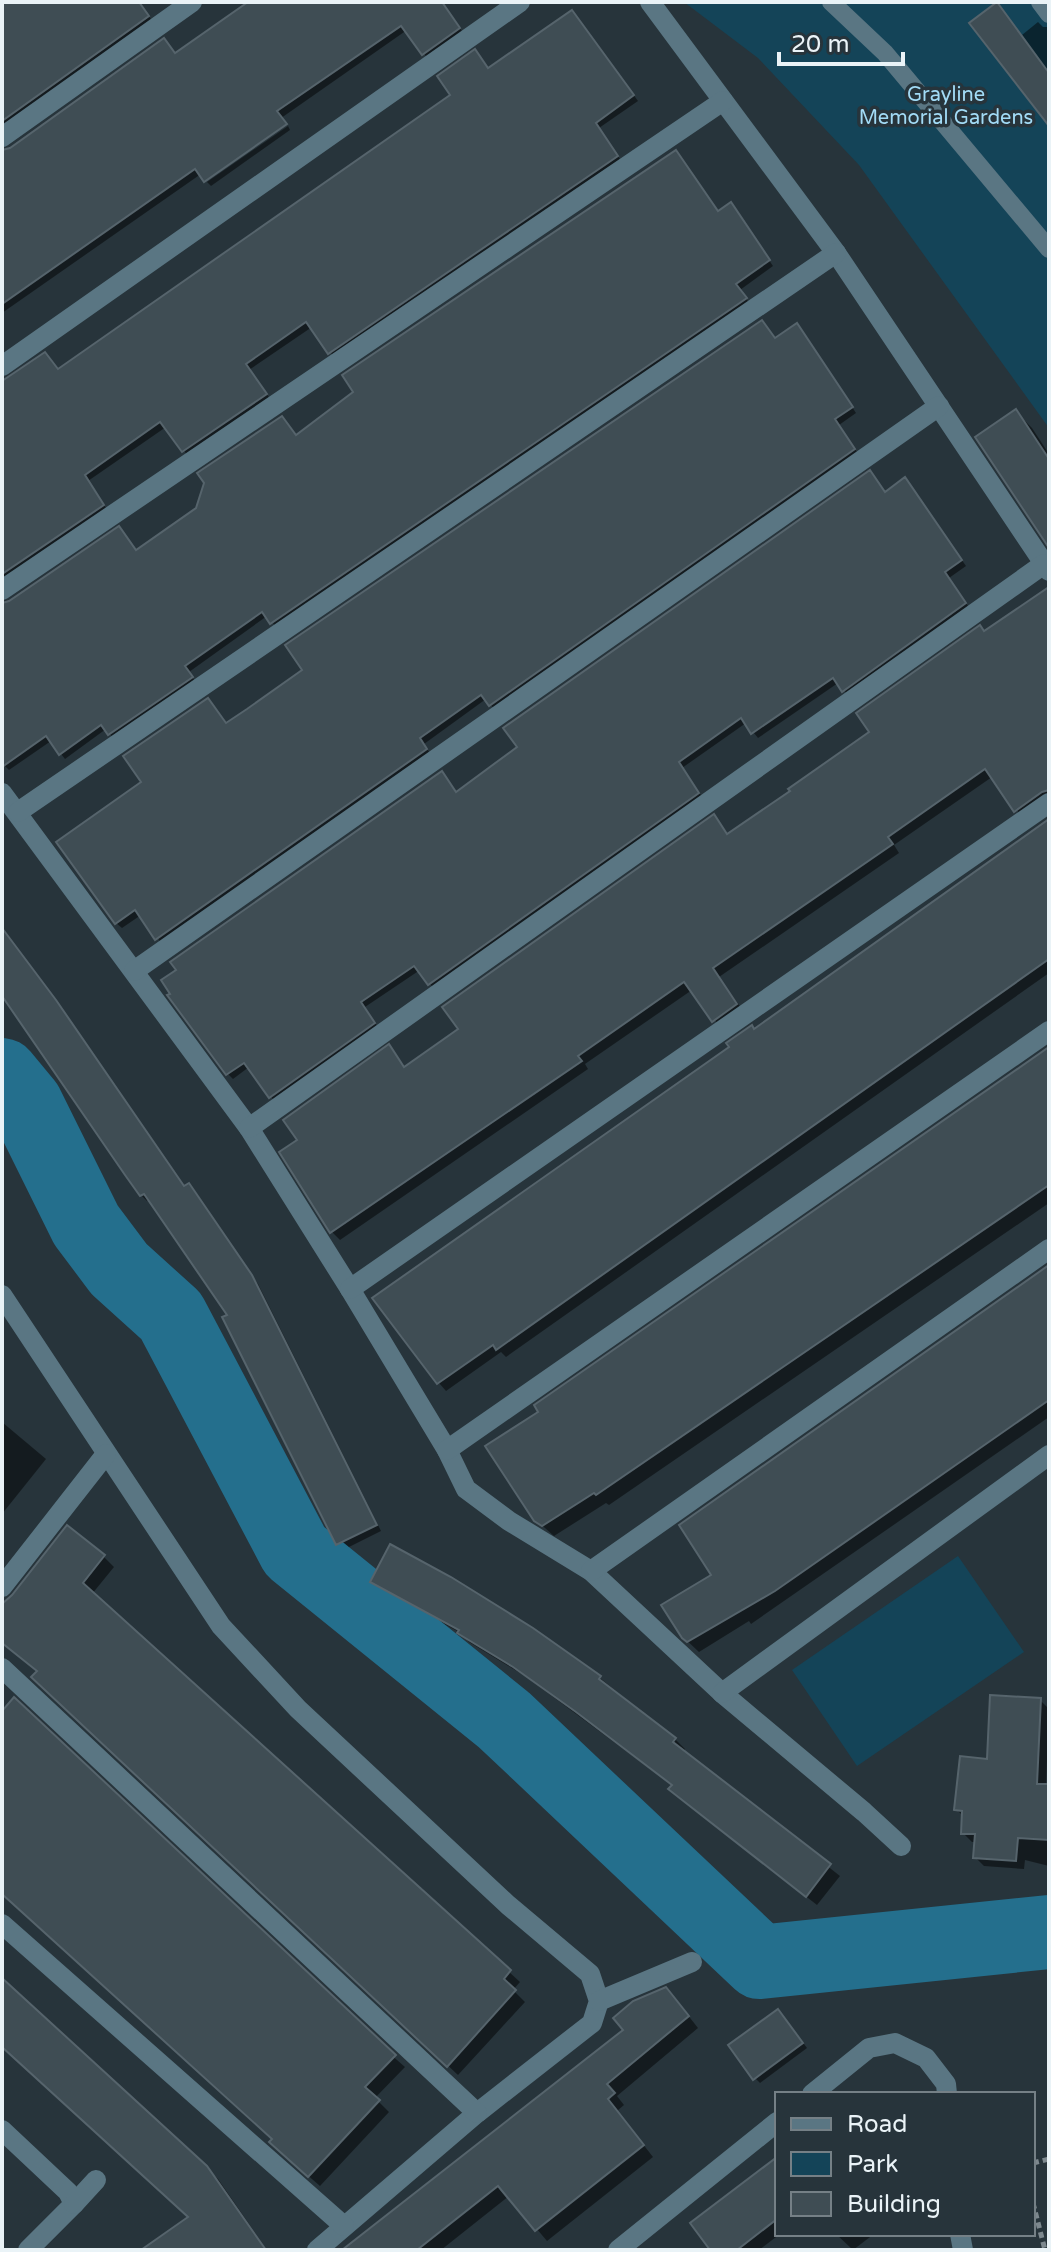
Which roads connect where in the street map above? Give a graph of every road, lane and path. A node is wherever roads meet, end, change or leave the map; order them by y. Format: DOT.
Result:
graph roads {
  1 [pos="192,2"];
  2 [pos="520,2"];
  3 [pos="650,2"];
  4 [pos="831,2"];
  5 [pos="1040,2"];
  6 [pos="1049,14"];
  7 [pos="723,101"];
  8 [pos="2,137"];
  9 [pos="1049,249"];
  10 [pos="836,253"];
  11 [pos="2,366"];
  12 [pos="939,406"];
  13 [pos="1046,568"];
  14 [pos="2,590"];
  15 [pos="2,793"];
  16 [pos="1049,803"];
  17 [pos="18,812"];
  18 [pos="134,971"];
  19 [pos="1049,1031"];
  20 [pos="249,1128"];
  21 [pos="1049,1249"];
  22 [pos="350,1289"];
  23 [pos="2,1296"];
  24 [pos="447,1450"];
  25 [pos="106,1454"];
  26 [pos="1049,1455"];
  27 [pos="591,1571"];
  28 [pos="2,1587"];
  29 [pos="2,1668"];
  30 [pos="722,1693"];
  31 [pos="901,1846"];
  32 [pos="2,1924"];
  33 [pos="692,1962"];
  34 [pos="599,2001"];
  35 [pos="814,2092"];
  36 [pos="947,2092"];
  37 [pos="477,2113"];
  38 [pos="775,2124"];
  39 [pos="2,2130"];
  40 [pos="96,2180"];
  41 [pos="74,2204"];
  42 [pos="1035,2211"];
  43 [pos="344,2226"];
  44 [pos="28,2250"];
  45 [pos="317,2250"];
  46 [pos="618,2250"];
  47 [pos="1045,2250"];
  1 -- 8 [label="street"];
  2 -- 11 [label="street"];
  3 -- 7 [label="street"];
  4 -- 9 [label="lane"];
  5 -- 6 [label="lane"];
  7 -- 10 [label="street"];
  7 -- 14 [label="street"];
  10 -- 12 [label="street"];
  10 -- 17 [label="street"];
  12 -- 13 [label="street"];
  12 -- 18 [label="street"];
  13 -- 20 [label="street"];
  15 -- 17 [label="street"];
  16 -- 22 [label="street"];
  17 -- 18 [label="street"];
  18 -- 20 [label="street"];
  19 -- 24 [label="street"];
  20 -- 22 [label="street"];
  21 -- 27 [label="street"];
  22 -- 24 [label="street"];
  23 -- 25 [label="street"];
  24 -- 27 [label="street"];
  25 -- 28 [label="street"];
  25 -- 34 [label="street"];
  26 -- 30 [label="street"];
  27 -- 30 [label="street"];
  29 -- 37 [label="street"];
  30 -- 31 [label="street"];
  32 -- 43 [label="street"];
  33 -- 34 [label="street"];
  34 -- 37 [label="street"];
  35 -- 36 [label="street"];
  37 -- 43 [label="street"];
  38 -- 46 [label="street"];
  39 -- 41 [label="street"];
  40 -- 41 [label="street"];
  41 -- 44 [label="street"];
  42 -- 47 [label="path"];
  43 -- 45 [label="street"];
}
